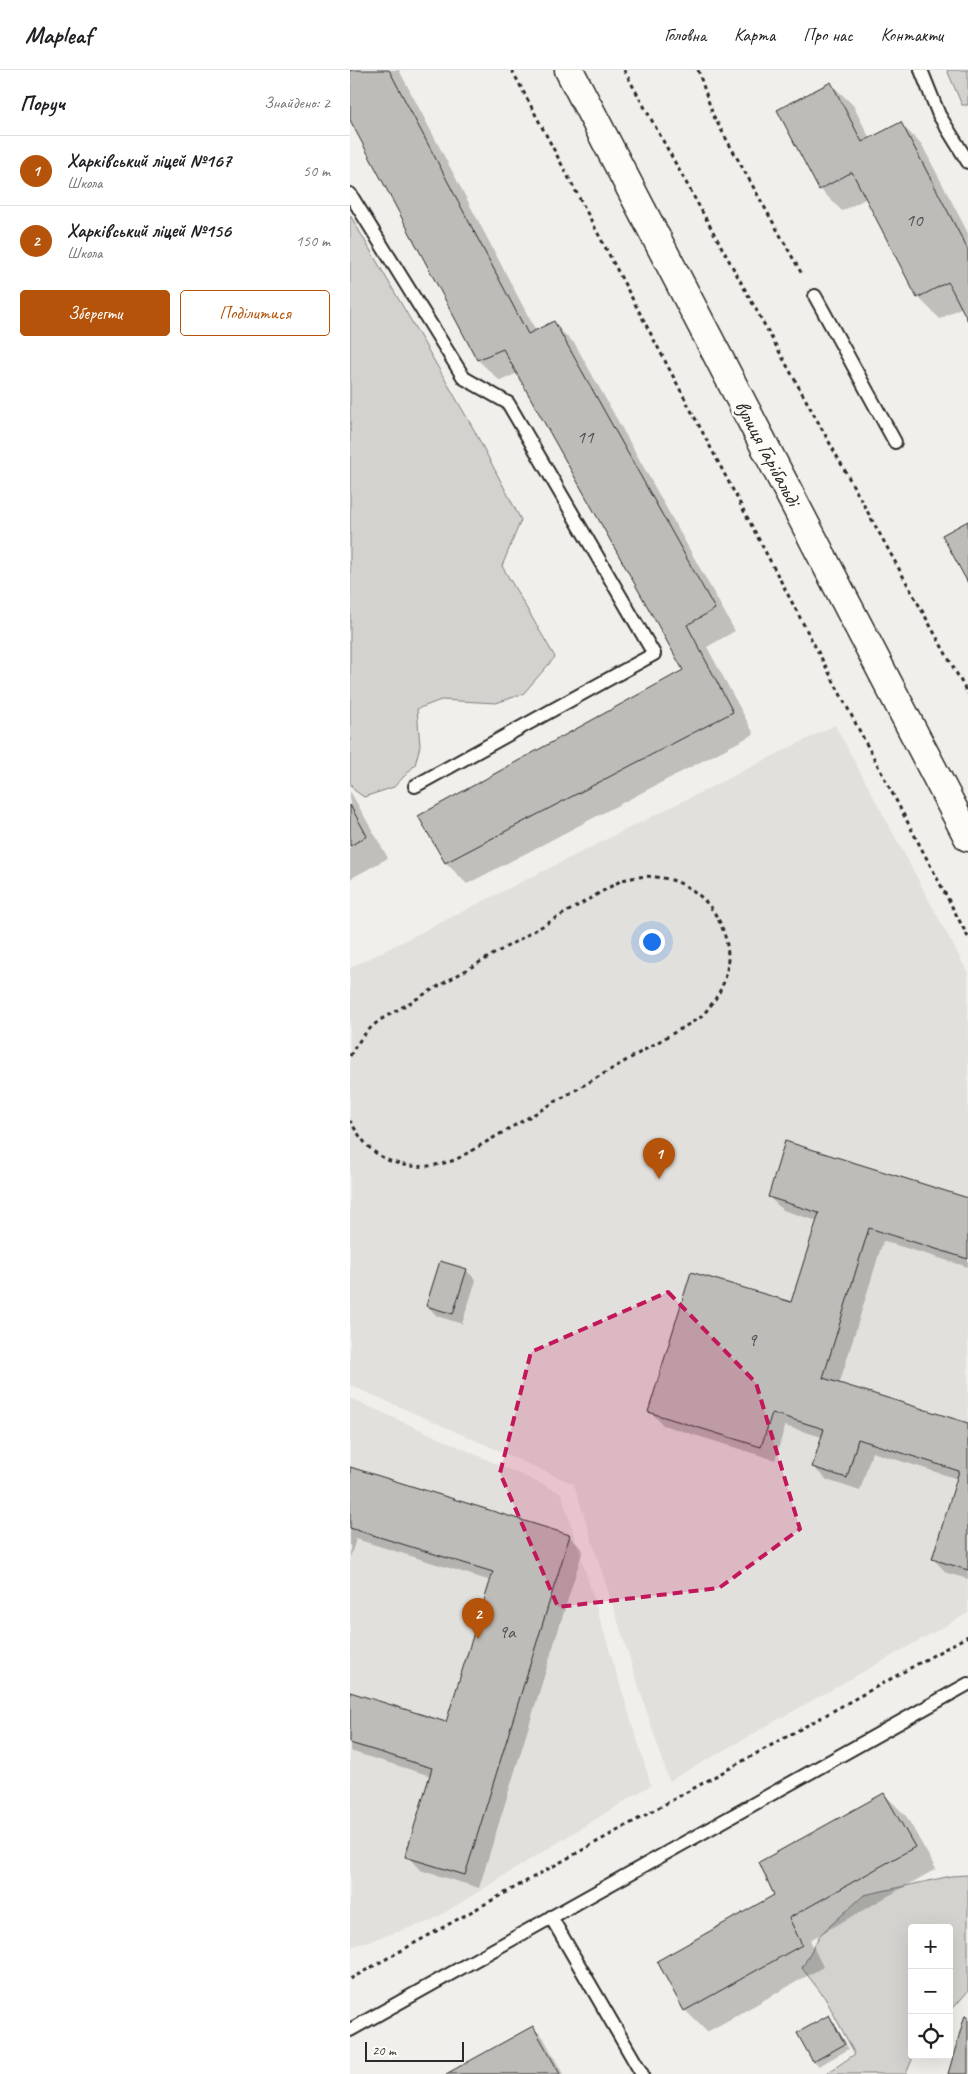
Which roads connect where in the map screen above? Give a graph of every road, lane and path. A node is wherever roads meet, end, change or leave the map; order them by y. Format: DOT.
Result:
graph roads {
  1 [pos="512,70"];
  2 [pos="569,70"];
  3 [pos="624,70"];
  4 [pos="698,70"];
  5 [pos="921,70"];
  6 [pos="968,162"];
  7 [pos="350,194"];
  8 [pos="815,296"];
  9 [pos="895,442"];
  10 [pos="968,694"];
  11 [pos="415,786"];
  12 [pos="968,837"];
  13 [pos="968,937"];
  14 [pos="350,1056"];
  15 [pos="350,1122"];
  16 [pos="968,1636"];
  17 [pos="968,1684"];
  18 [pos="551,1917"];
  19 [pos="350,1979"];
  20 [pos="350,2030"];
  21 [pos="642,2074"];
  1 -- 13 [label="path"];
  2 -- 12 [label="street, вулиця Гарібальді"];
  3 -- 10 [label="path"];
  4 -- 8 [label="path"];
  5 -- 6 [label="lane"];
  7 -- 11 [label="lane"];
  8 -- 9 [label="lane"];
  14 -- 15 [label="path"];
  16 -- 19 [label="path"];
  17 -- 18 [label="lane"];
  18 -- 20 [label="lane"];
  18 -- 21 [label="lane"];
}
